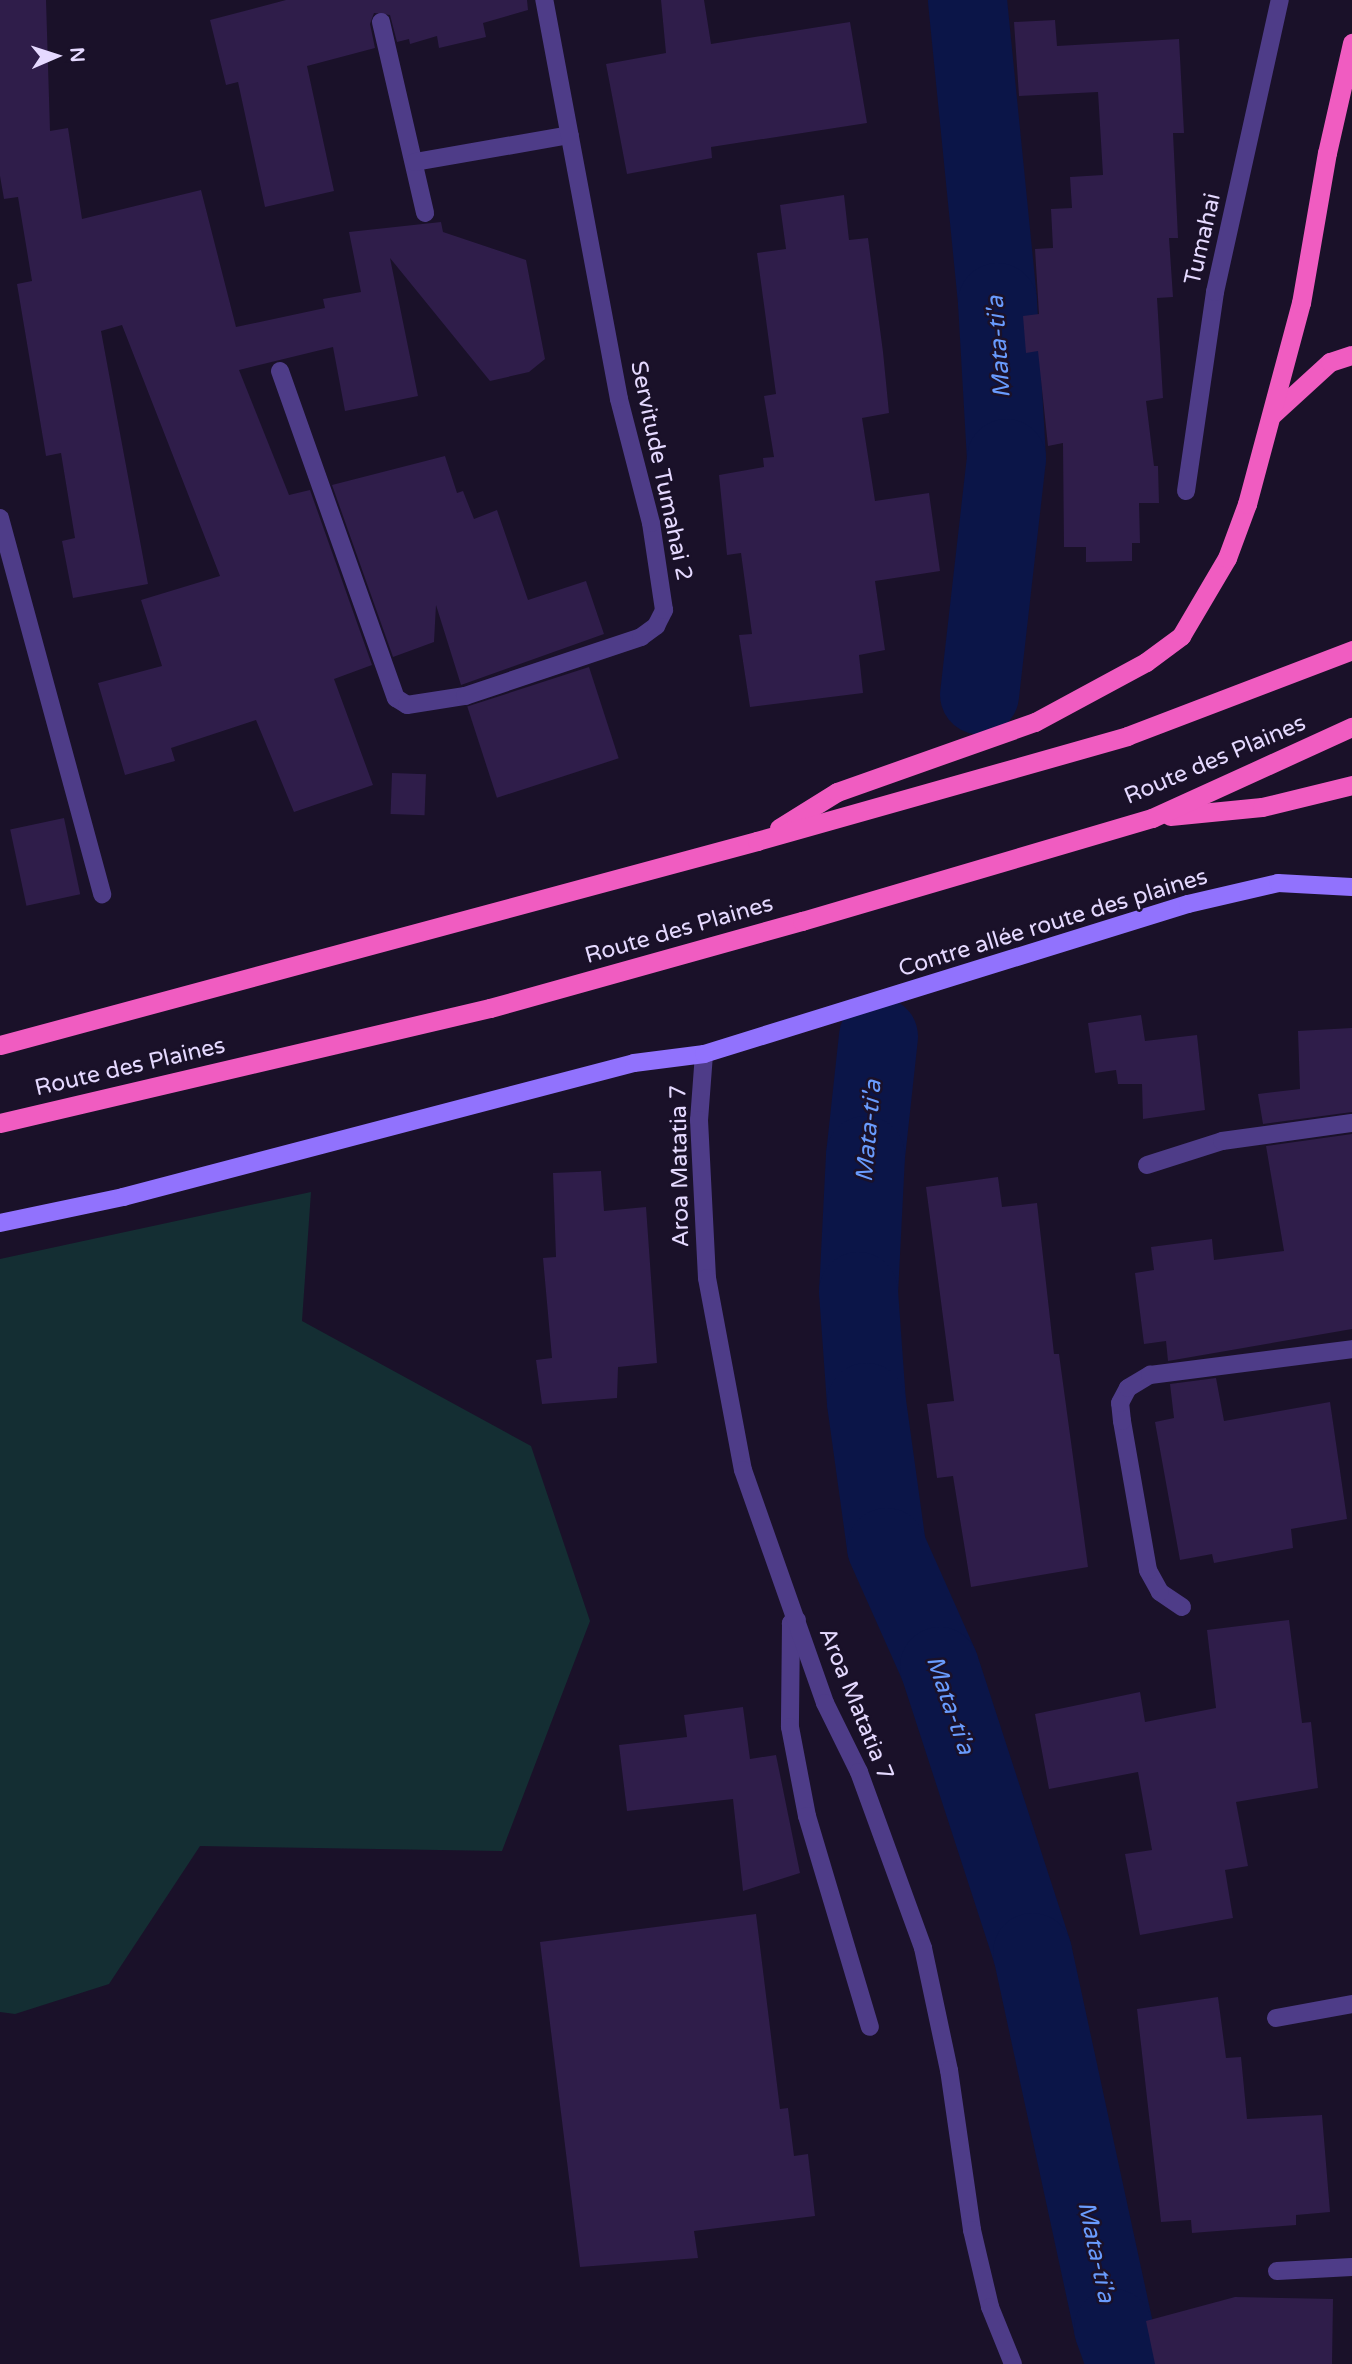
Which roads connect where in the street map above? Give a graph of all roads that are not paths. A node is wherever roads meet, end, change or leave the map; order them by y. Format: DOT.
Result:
graph roads {
  1 [pos="544,0"];
  2 [pos="1280,0"];
  3 [pos="381,22"];
  4 [pos="1352,43"];
  5 [pos="570,135"];
  6 [pos="415,162"];
  7 [pos="425,213"];
  8 [pos="1352,355"];
  9 [pos="280,371"];
  10 [pos="1270,418"];
  11 [pos="1186,491"];
  12 [pos="0,519"];
  13 [pos="1352,650"];
  14 [pos="1352,727"];
  15 [pos="1352,785"];
  16 [pos="1152,818"];
  17 [pos="757,841"];
  18 [pos="1352,887"];
  19 [pos="102,894"];
  20 [pos="0,1045"];
  21 [pos="704,1054"];
  22 [pos="0,1123"];
  23 [pos="1352,1124"];
  24 [pos="1147,1165"];
  25 [pos="0,1223"];
  26 [pos="1352,1349"];
  27 [pos="1182,1607"];
  28 [pos="797,1620"];
  29 [pos="1352,2004"];
  30 [pos="1276,2018"];
  31 [pos="870,2027"];
  32 [pos="1352,2267"];
  33 [pos="1278,2271"];
  34 [pos="1013,2364"];
  1 -- 5 [label="street, Servitude Tumahai 2"];
  2 -- 11 [label="street, Tumahai"];
  3 -- 6 [label="street"];
  4 -- 10 [label="highway"];
  5 -- 6 [label="street"];
  5 -- 9 [label="street, Servitude Tumahai 2"];
  6 -- 7 [label="street"];
  8 -- 10 [label="highway"];
  10 -- 17 [label="highway"];
  12 -- 19 [label="street"];
  13 -- 17 [label="highway"];
  14 -- 16 [label="highway, Route des Plaines"];
  15 -- 16 [label="highway"];
  16 -- 22 [label="highway, Route des Plaines"];
  17 -- 20 [label="highway"];
  18 -- 21 [label="main road, Contre allée route des plaines"];
  21 -- 25 [label="main road"];
  21 -- 28 [label="street, Aroa Matatia 7"];
  23 -- 24 [label="street"];
  26 -- 27 [label="street"];
  28 -- 31 [label="street"];
  28 -- 34 [label="street, Aroa Matatia 7"];
  29 -- 30 [label="street"];
  32 -- 33 [label="street"];
}
